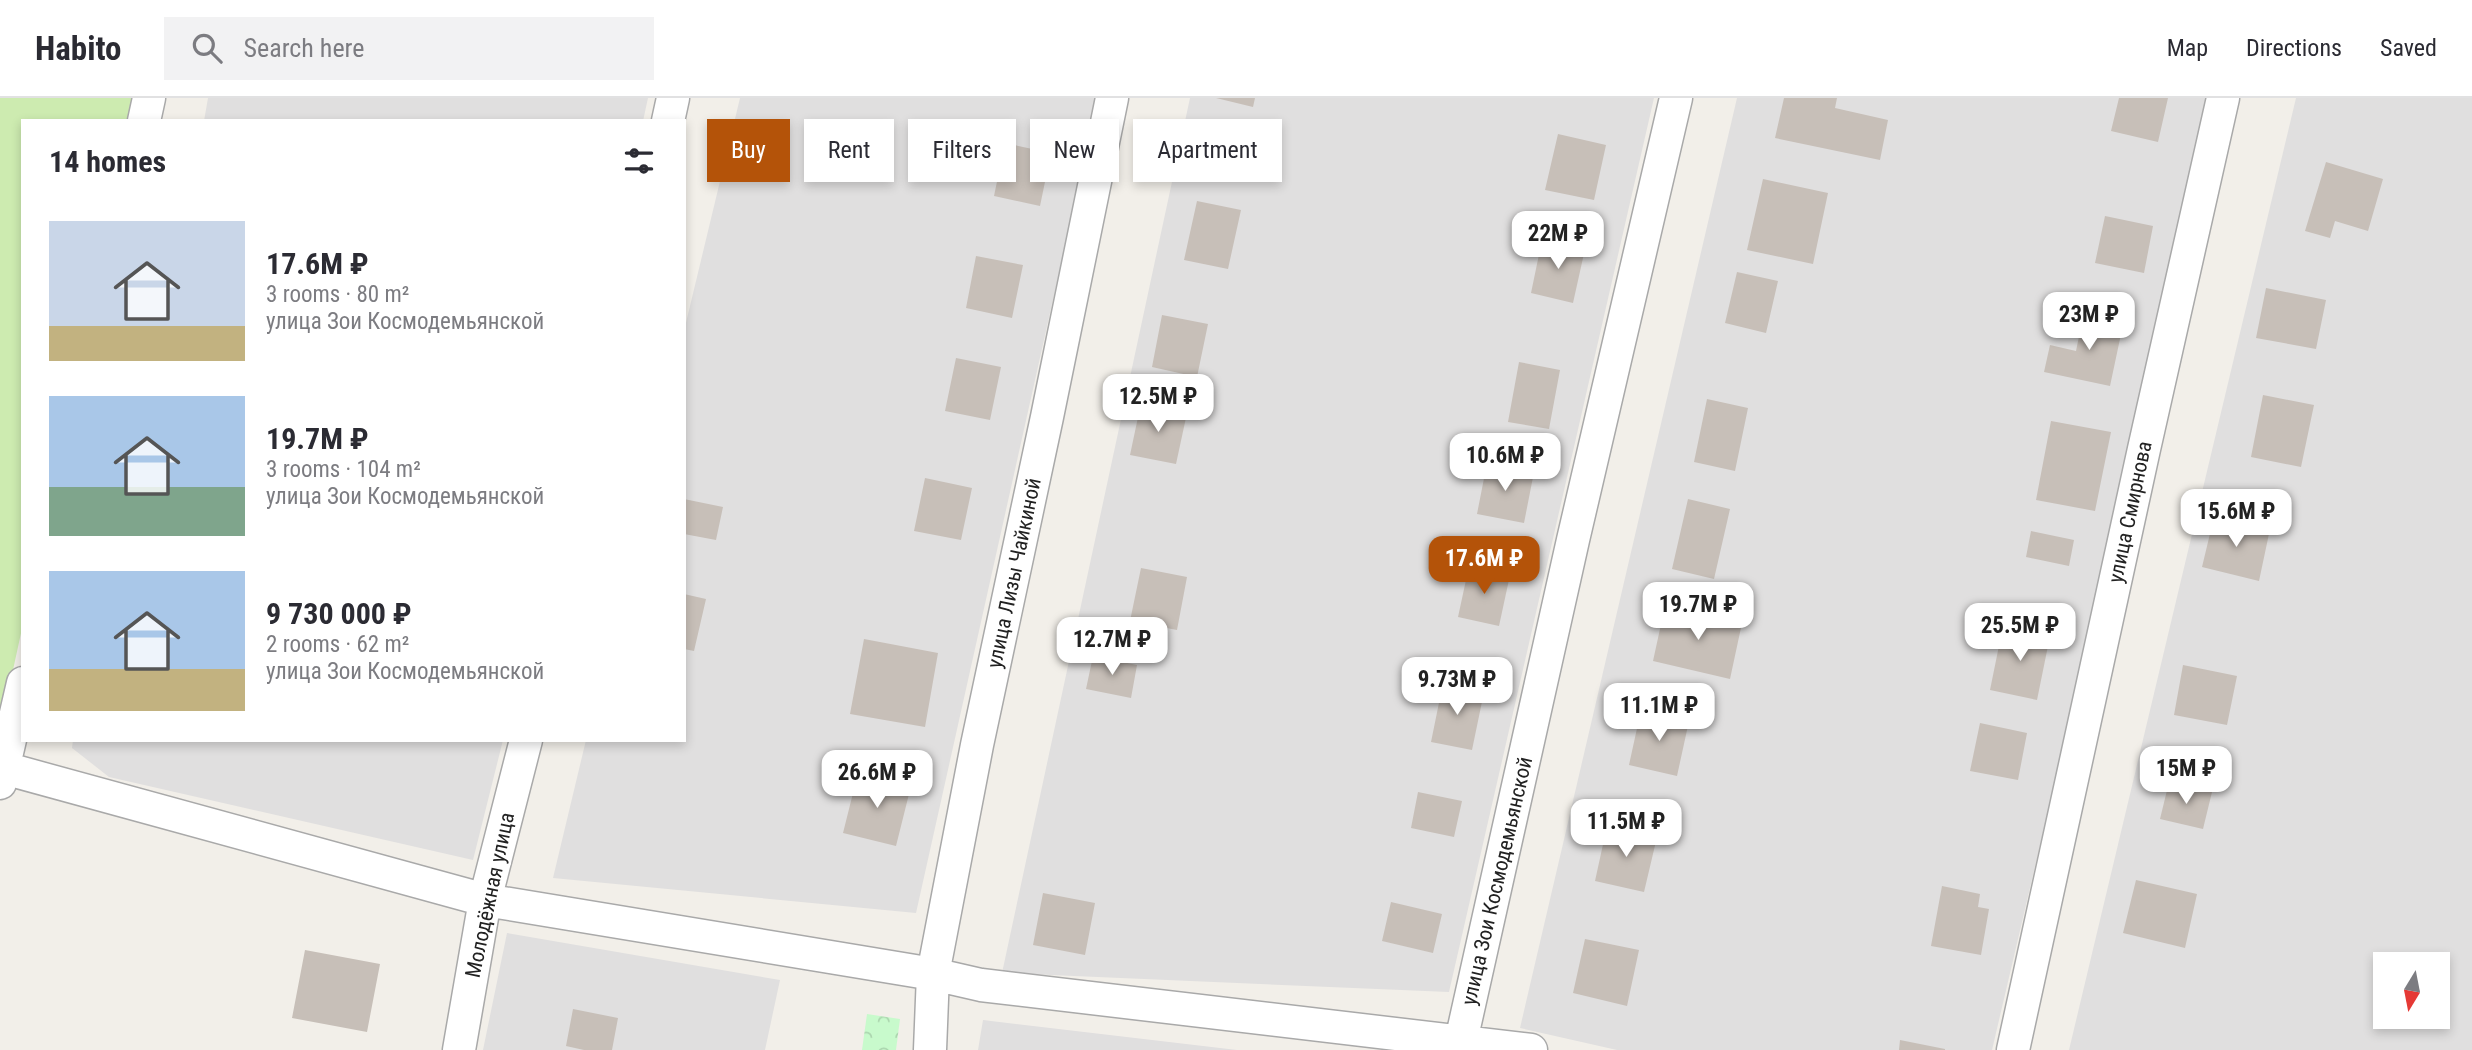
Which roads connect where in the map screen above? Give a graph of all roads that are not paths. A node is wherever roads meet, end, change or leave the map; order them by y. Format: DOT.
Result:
graph roads {
  1 [pos="149,98"];
  2 [pos="673,98"];
  3 [pos="1112,98"];
  4 [pos="1676,98"];
  5 [pos="2223,98"];
  6 [pos="144,119"];
  7 [pos="668,119"];
  8 [pos="21,691"];
  9 [pos="525,742"];
  10 [pos="1,772"];
  11 [pos="485,900"];
  12 [pos="933,974"];
  13 [pos="1460,1045"];
  14 [pos="459,1050"];
  15 [pos="930,1050"];
  16 [pos="1531,1050"];
  17 [pos="2013,1050"];
  1 -- 6 [label="street"];
  2 -- 7 [label="street"];
  3 -- 12 [label="street, улица Лизы Чайкиной"];
  4 -- 13 [label="street, улица Зои Космодемьянской"];
  5 -- 17 [label="street, улица Смирнова"];
  8 -- 10 [label="street"];
  9 -- 11 [label="street, Молодёжная улица"];
  10 -- 11 [label="street"];
  11 -- 12 [label="street"];
  11 -- 14 [label="street, Молодёжная улица"];
  12 -- 13 [label="street"];
  12 -- 15 [label="street, улица Лизы Чайкиной"];
  13 -- 16 [label="street"];
}
